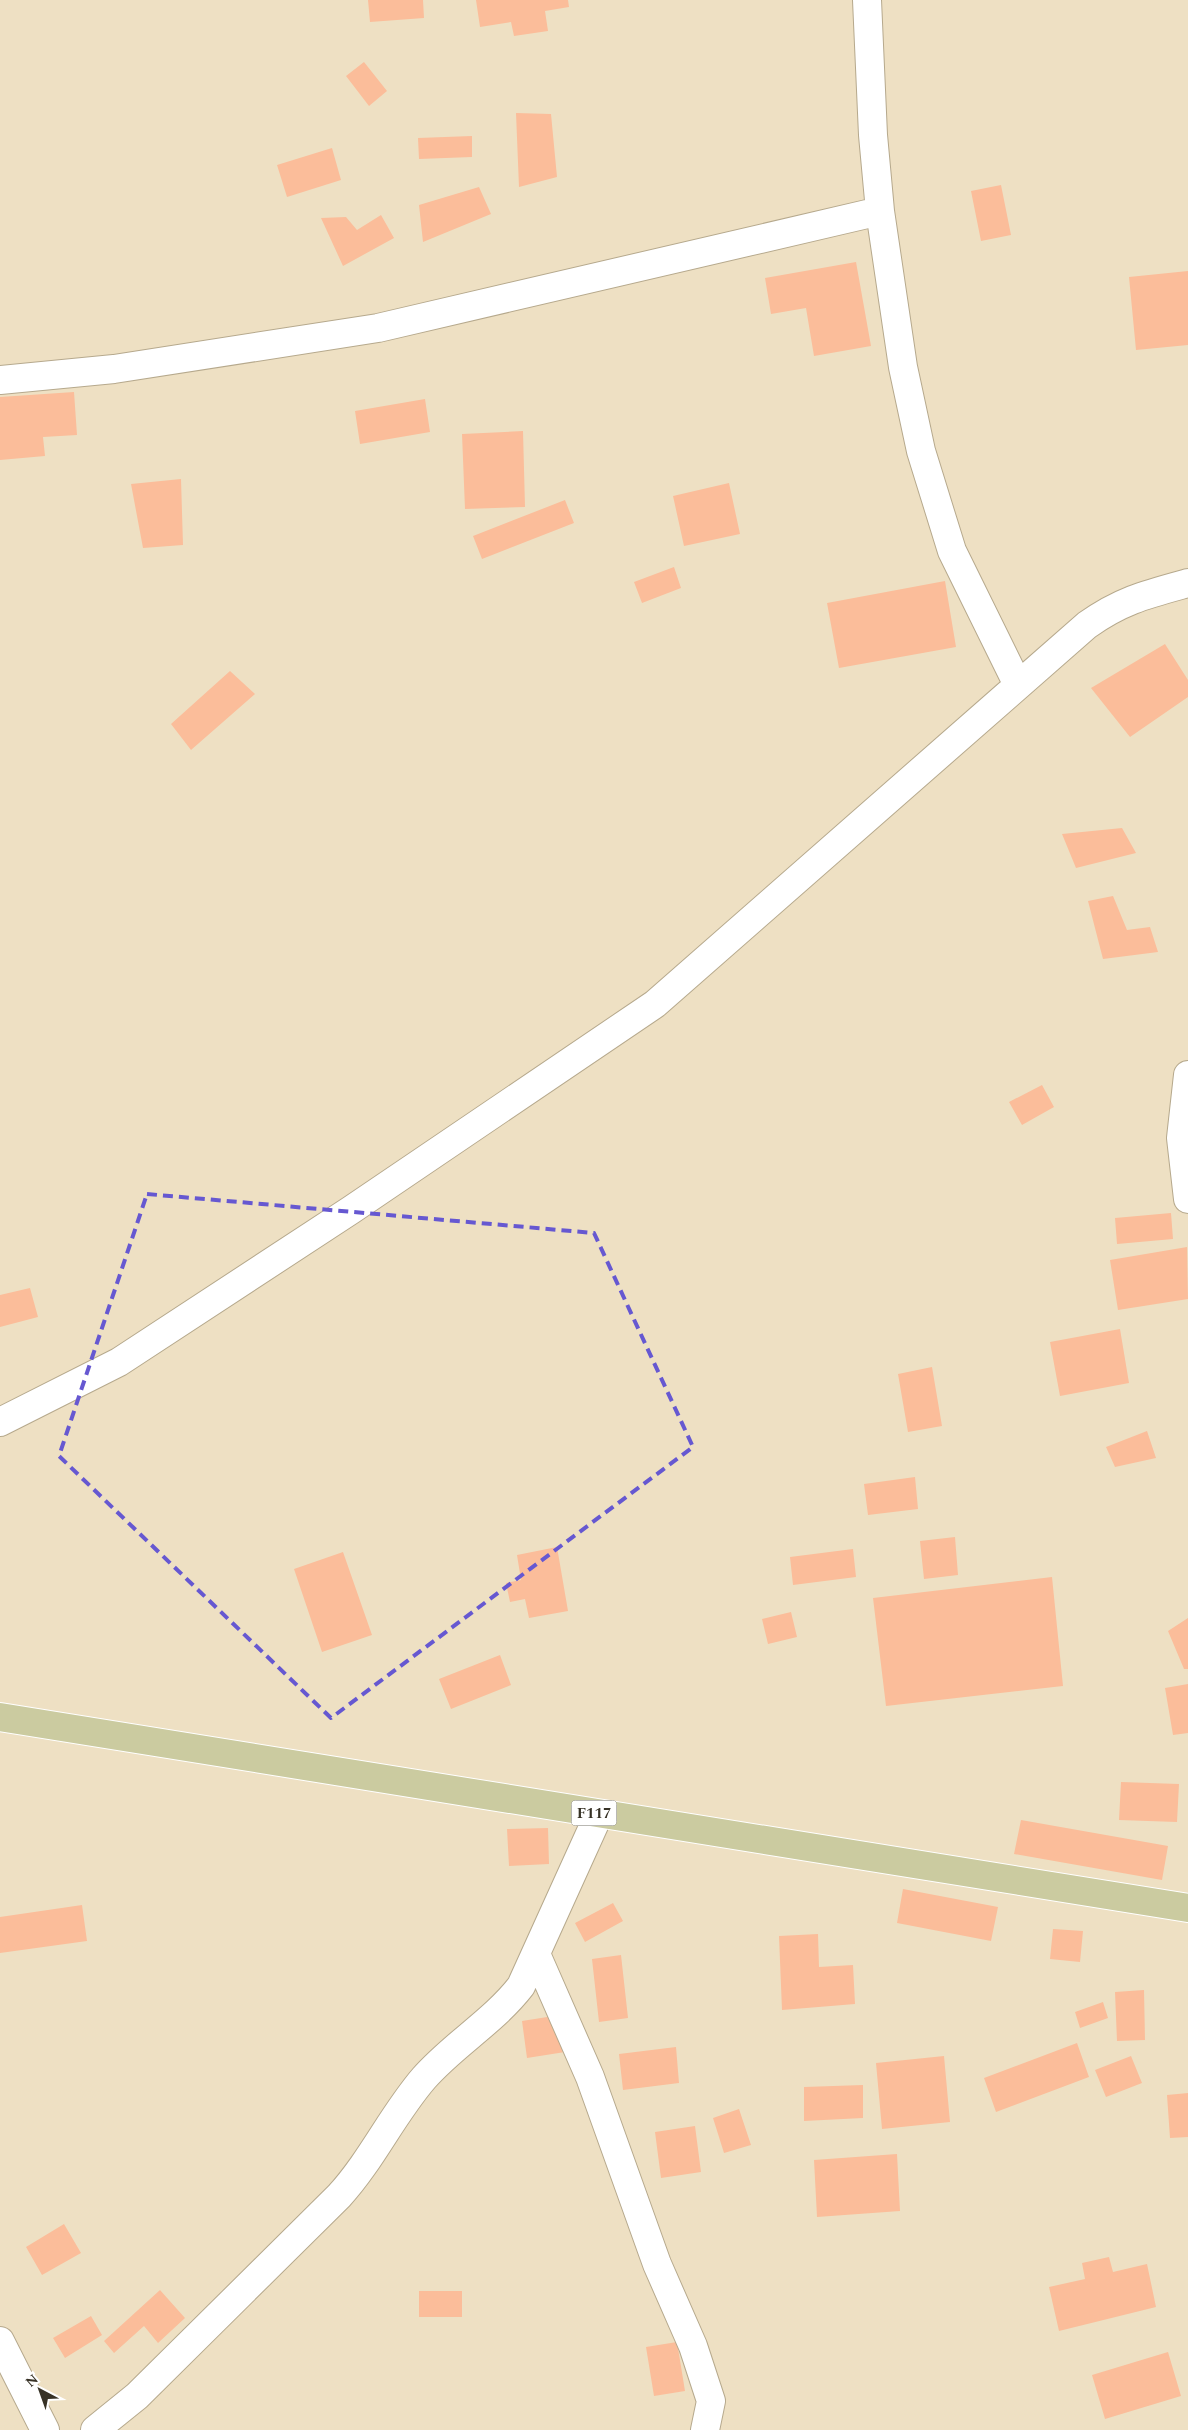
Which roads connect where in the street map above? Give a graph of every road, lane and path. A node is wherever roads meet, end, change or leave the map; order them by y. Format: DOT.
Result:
graph roads {
  1 [pos="867,0"];
  2 [pos="880,210"];
  3 [pos="0,380"];
  4 [pos="1188,583"];
  5 [pos="1018,685"];
  6 [pos="1188,1076"];
  7 [pos="1188,1199"];
  8 [pos="0,1422"];
  9 [pos="0,1716"];
  10 [pos="599,1814"];
  11 [pos="1188,1908"];
  12 [pos="536,1954"];
  13 [pos="0,2342"];
  14 [pos="45,2430"];
  15 [pos="95,2430"];
  16 [pos="705,2430"];
  1 -- 2 [label="street"];
  2 -- 3 [label="street"];
  2 -- 5 [label="street"];
  4 -- 5 [label="street"];
  5 -- 8 [label="street"];
  6 -- 7 [label="street"];
  9 -- 10 [label="main road, F117"];
  10 -- 11 [label="main road, F117"];
  10 -- 12 [label="street"];
  12 -- 15 [label="street"];
  12 -- 16 [label="street"];
  13 -- 14 [label="street"];
}
